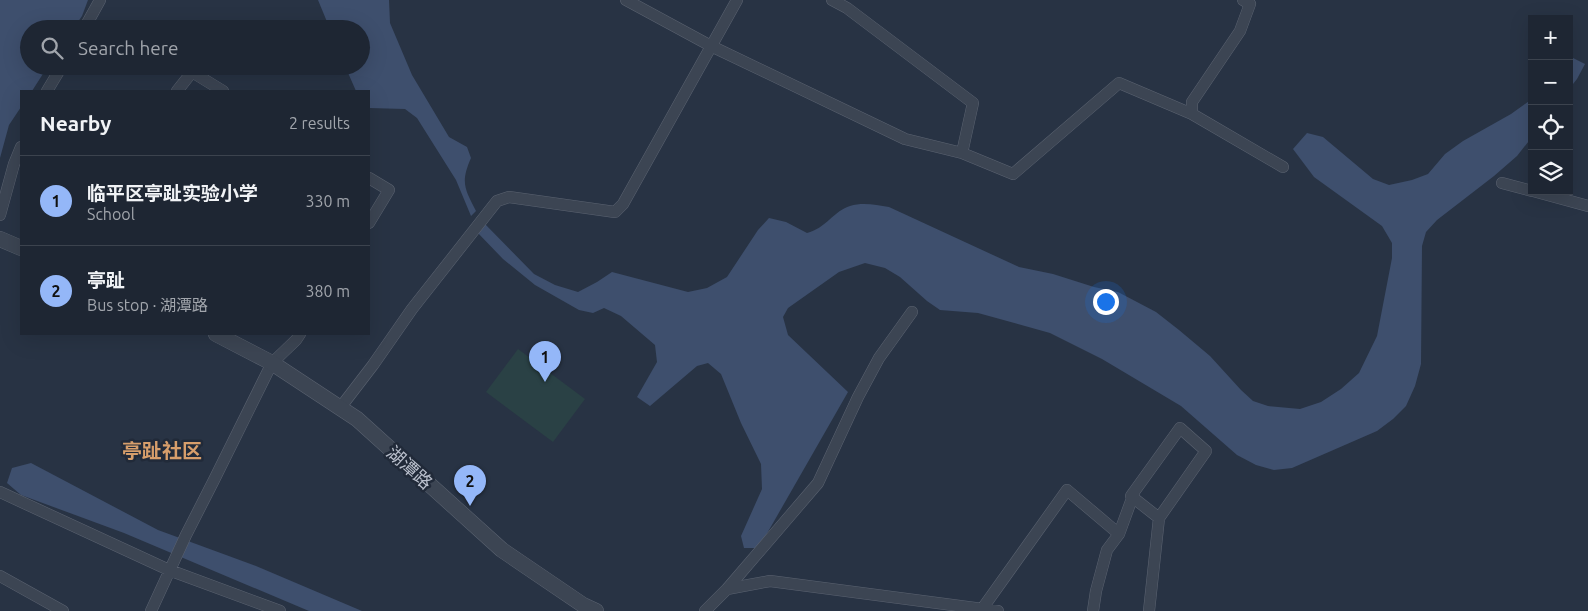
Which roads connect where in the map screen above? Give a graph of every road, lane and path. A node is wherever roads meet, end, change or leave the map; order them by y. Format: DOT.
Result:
graph roads {
  1 [pos="100,0"];
  2 [pos="626,0"];
  3 [pos="737,0"];
  4 [pos="832,0"];
  5 [pos="1248,1"];
  6 [pos="89,20"];
  7 [pos="712,46"];
  8 [pos="56,75"];
  9 [pos="190,75"];
  10 [pos="197,75"];
  11 [pos="47,90"];
  12 [pos="178,90"];
  13 [pos="221,90"];
  14 [pos="1192,114"];
  15 [pos="20,149"];
  16 [pos="962,153"];
  17 [pos="1283,167"];
  18 [pos="370,179"];
  19 [pos="1502,183"];
  20 [pos="1528,190"];
  21 [pos="1548,195"];
  22 [pos="1588,206"];
  23 [pos="0,215"];
  24 [pos="370,221"];
  25 [pos="0,239"];
  26 [pos="20,248"];
  27 [pos="912,312"];
  28 [pos="218,335"];
  29 [pos="299,335"];
  30 [pos="272,363"];
  31 [pos="340,408"];
  32 [pos="0,492"];
  33 [pos="1134,494"];
  34 [pos="1159,518"];
  35 [pos="1119,534"];
  36 [pos="169,570"];
  37 [pos="0,576"];
  38 [pos="727,589"];
  39 [pos="982,609"];
  40 [pos="62,611"];
  41 [pos="151,611"];
  42 [pos="280,611"];
  43 [pos="596,611"];
  44 [pos="705,611"];
  45 [pos="998,611"];
  46 [pos="1093,611"];
  47 [pos="1149,611"];
  1 -- 6 [label="street"];
  2 -- 7 [label="street"];
  3 -- 7 [label="street"];
  4 -- 16 [label="street"];
  5 -- 14 [label="street"];
  7 -- 16 [label="street"];
  7 -- 31 [label="street"];
  8 -- 11 [label="street"];
  9 -- 12 [label="street"];
  10 -- 13 [label="street"];
  14 -- 16 [label="street"];
  14 -- 17 [label="street"];
  15 -- 23 [label="street"];
  18 -- 24 [label="street"];
  19 -- 20 [label="street"];
  21 -- 22 [label="street"];
  25 -- 26 [label="street"];
  27 -- 38 [label="street"];
  28 -- 30 [label="street, 湖潭路"];
  29 -- 30 [label="street"];
  30 -- 31 [label="street, 湖潭路"];
  30 -- 36 [label="street"];
  31 -- 43 [label="street, 湖潭路"];
  32 -- 36 [label="street"];
  33 -- 34 [label="street"];
  33 -- 34 [label="street"];
  33 -- 35 [label="street"];
  34 -- 47 [label="street"];
  35 -- 39 [label="street"];
  35 -- 46 [label="street"];
  36 -- 41 [label="street"];
  36 -- 42 [label="street"];
  37 -- 40 [label="street"];
  38 -- 39 [label="street"];
  38 -- 44 [label="street"];
  39 -- 45 [label="street"];
}
